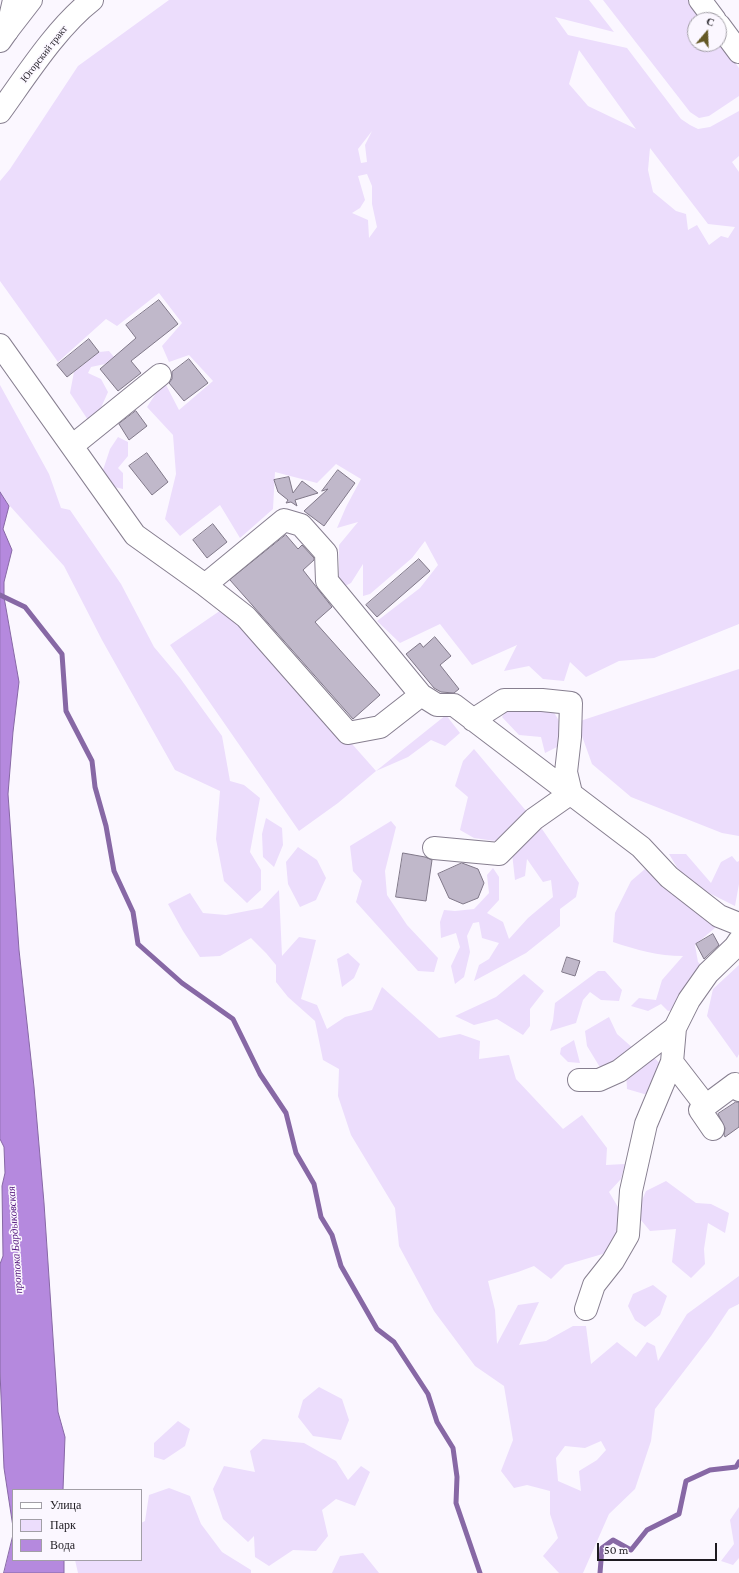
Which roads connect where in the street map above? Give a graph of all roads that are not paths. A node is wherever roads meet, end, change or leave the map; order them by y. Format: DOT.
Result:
graph roads {
  1 [pos="14,0"];
  2 [pos="32,0"];
  3 [pos="700,0"];
  4 [pos="82,3"];
  5 [pos="709,12"];
  6 [pos="3,36"];
  7 [pos="727,36"];
  8 [pos="739,52"];
  9 [pos="0,112"];
  10 [pos="0,345"];
  11 [pos="160,375"];
  12 [pos="72,446"];
  13 [pos="205,584"];
  14 [pos="421,695"];
  15 [pos="473,720"];
  16 [pos="571,793"];
  17 [pos="434,848"];
  18 [pos="739,924"];
  19 [pos="739,941"];
  20 [pos="675,1028"];
  21 [pos="672,1062"];
  22 [pos="579,1080"];
  23 [pos="739,1090"];
  24 [pos="706,1106"];
  25 [pos="713,1129"];
  26 [pos="586,1309"];
  1 -- 6 [label="main road"];
  2 -- 6 [label="main road"];
  3 -- 5 [label="main road"];
  4 -- 9 [label="main road, Югорский тракт"];
  7 -- 8 [label="main road"];
  10 -- 12 [label="main road"];
  11 -- 12 [label="main road"];
  12 -- 13 [label="main road"];
  13 -- 14 [label="main road"];
  13 -- 14 [label="main road"];
  14 -- 15 [label="main road"];
  15 -- 16 [label="main road"];
  15 -- 16 [label="main road"];
  16 -- 17 [label="main road"];
  16 -- 18 [label="main road"];
  19 -- 20 [label="main road"];
  20 -- 21 [label="main road"];
  20 -- 22 [label="main road"];
  21 -- 24 [label="main road"];
  21 -- 26 [label="main road"];
  23 -- 24 [label="main road"];
  24 -- 25 [label="main road"];
}
